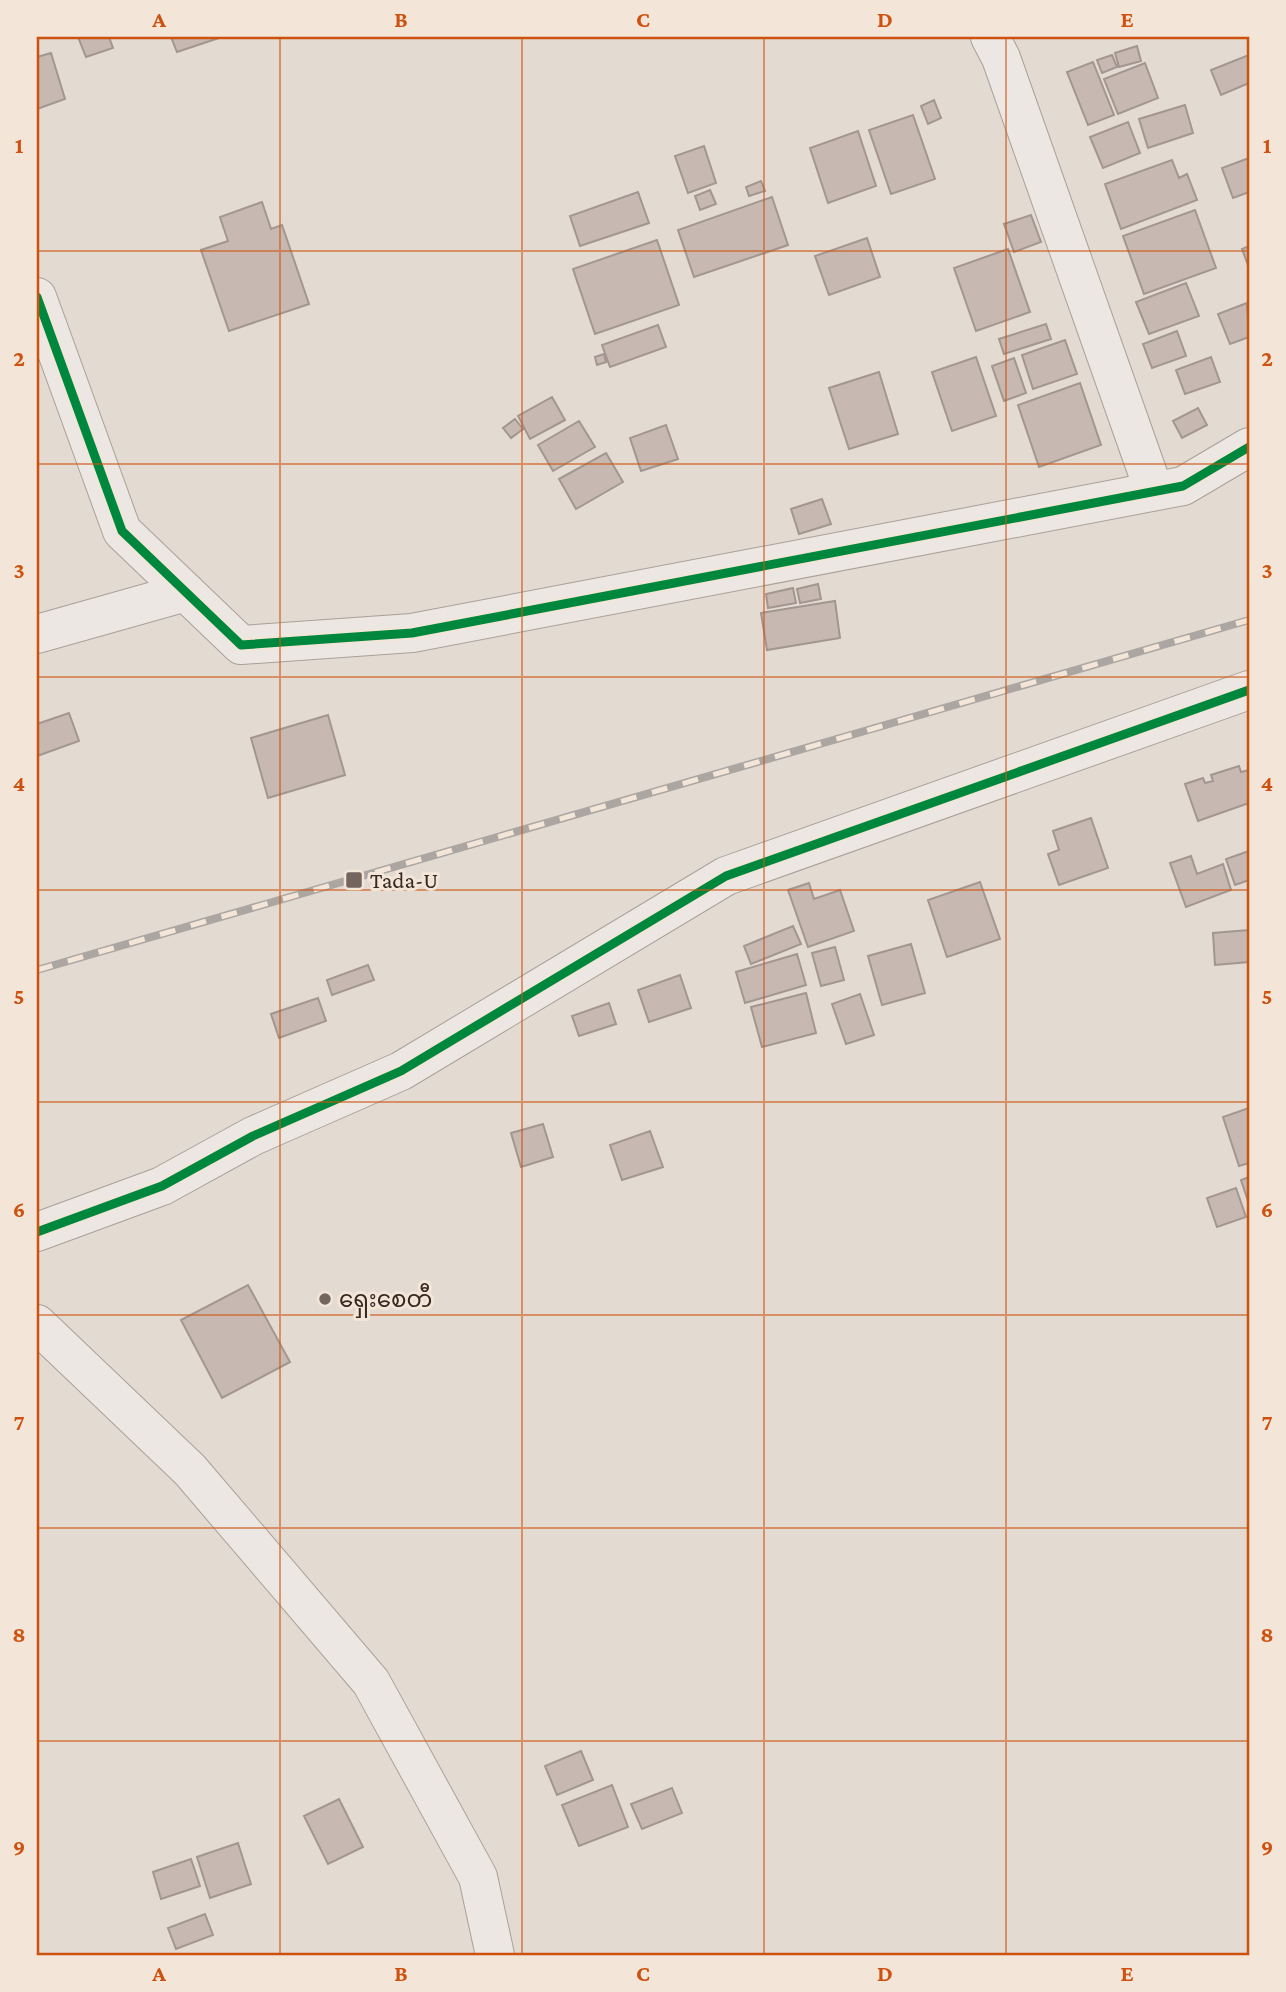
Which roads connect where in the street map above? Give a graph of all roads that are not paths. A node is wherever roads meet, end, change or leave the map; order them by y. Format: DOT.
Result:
graph roads {
  1 [pos="990,37"];
  2 [pos="37,296"];
  3 [pos="1249,447"];
  4 [pos="1154,491"];
  5 [pos="186,592"];
  6 [pos="37,634"];
  7 [pos="1249,690"];
  8 [pos="37,1232"];
  9 [pos="37,1324"];
  10 [pos="495,1955"];
  1 -- 4 [label="street"];
  2 -- 5 [label="street"];
  3 -- 4 [label="street"];
  4 -- 5 [label="street"];
  5 -- 6 [label="street"];
  7 -- 8 [label="street"];
  9 -- 10 [label="street"];
}
